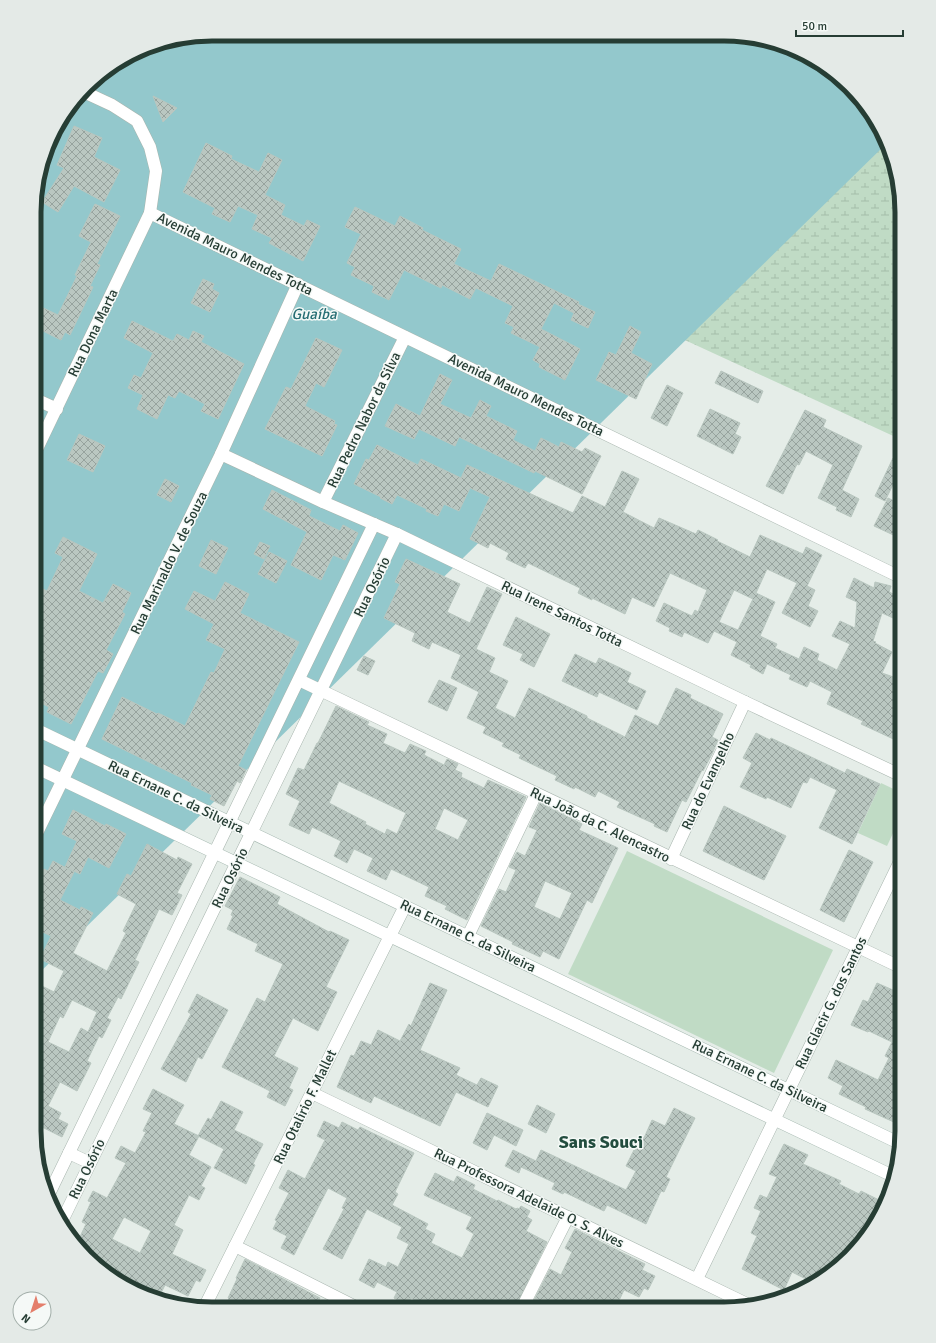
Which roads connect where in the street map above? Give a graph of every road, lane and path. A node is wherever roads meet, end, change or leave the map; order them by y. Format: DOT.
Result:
graph roads {
  1 [pos="88,94"];
  2 [pos="150,213"];
  3 [pos="298,284"];
  4 [pos="405,337"];
  5 [pos="41,402"];
  6 [pos="57,409"];
  7 [pos="41,441"];
  8 [pos="221,454"];
  9 [pos="323,502"];
  10 [pos="374,524"];
  11 [pos="398,534"];
  12 [pos="895,575"];
  13 [pos="299,680"];
  14 [pos="321,691"];
  15 [pos="745,702"];
  16 [pos="41,732"];
  17 [pos="78,750"];
  18 [pos="41,770"];
  19 [pos="895,773"];
  20 [pos="63,781"];
  21 [pos="536,794"];
  22 [pos="229,822"];
  23 [pos="41,825"];
  24 [pos="252,833"];
  25 [pos="214,853"];
  26 [pos="671,859"];
  27 [pos="236,863"];
  28 [pos="895,871"];
  29 [pos="405,906"];
  30 [pos="390,936"];
  31 [pos="468,936"];
  32 [pos="858,948"];
  33 [pos="895,965"];
  34 [pos="789,1090"];
  35 [pos="312,1093"];
  36 [pos="774,1120"];
  37 [pos="895,1141"];
  38 [pos="69,1153"];
  39 [pos="90,1163"];
  40 [pos="889,1174"];
  41 [pos="51,1189"];
  42 [pos="64,1217"];
  43 [pos="568,1217"];
  44 [pos="235,1246"];
  45 [pos="697,1279"];
  46 [pos="742,1301"];
  47 [pos="207,1302"];
  48 [pos="346,1302"];
  49 [pos="525,1302"];
  1 -- 2 [label="street, Rua Dona Marta"];
  2 -- 3 [label="street, Avenida Mauro Mendes Totta"];
  2 -- 6 [label="street, Rua Dona Marta"];
  3 -- 4 [label="street, Avenida Mauro Mendes Totta"];
  3 -- 8 [label="street, Rua Marinaldo V. de Souza"];
  4 -- 9 [label="street, Rua Pedro Nabor da Silva"];
  4 -- 12 [label="street, Avenida Mauro Mendes Totta"];
  5 -- 6 [label="street"];
  6 -- 7 [label="street, Rua Dona Marta"];
  8 -- 9 [label="street, Rua Irene Santos Totta"];
  8 -- 17 [label="street, Rua Marinaldo V. de Souza"];
  9 -- 10 [label="street, Rua Irene Santos Totta"];
  10 -- 11 [label="street, Rua Irene Santos Totta"];
  10 -- 13 [label="street, Rua Osório"];
  11 -- 14 [label="street, Rua Osório"];
  11 -- 15 [label="street, Rua Irene Santos Totta"];
  13 -- 14 [label="street, Rua João da C. Alencastro"];
  13 -- 22 [label="street, Rua Osório"];
  14 -- 21 [label="street, Rua João da C. Alencastro"];
  14 -- 24 [label="street, Rua Osório"];
  15 -- 19 [label="street, Rua Irene Santos Totta"];
  15 -- 26 [label="street, Rua do Evangelho"];
  16 -- 17 [label="street, Rua Ernane C. da Silveira"];
  17 -- 20 [label="street, Rua Marinaldo V. de Souza"];
  17 -- 22 [label="street, Rua Ernane C. da Silveira"];
  18 -- 20 [label="street"];
  20 -- 23 [label="street, Rua Marinaldo V. de Souza"];
  20 -- 25 [label="street"];
  21 -- 26 [label="street, Rua João da C. Alencastro"];
  21 -- 31 [label="street"];
  22 -- 24 [label="street, Rua Ernane C. da Silveira"];
  22 -- 25 [label="street, Rua Osório"];
  24 -- 27 [label="street, Rua Osório"];
  24 -- 29 [label="street, Rua Ernane C. da Silveira"];
  25 -- 27 [label="street"];
  25 -- 38 [label="street, Rua Osório"];
  26 -- 32 [label="street, Rua João da C. Alencastro"];
  27 -- 30 [label="street"];
  27 -- 39 [label="street, Rua Osório"];
  28 -- 32 [label="street, Rua Glacir G. dos Santos"];
  29 -- 30 [label="street, Rua Otalirio F. Mallet"];
  29 -- 31 [label="street, Rua Ernane C. da Silveira"];
  30 -- 35 [label="street, Rua Otalirio F. Mallet"];
  30 -- 36 [label="street"];
  31 -- 34 [label="street, Rua Ernane C. da Silveira"];
  32 -- 33 [label="street, Rua João da C. Alencastro"];
  32 -- 34 [label="street, Rua Glacir G. dos Santos"];
  34 -- 36 [label="street, Rua Glacir G. dos Santos"];
  34 -- 37 [label="street, Rua Ernane C. da Silveira"];
  35 -- 43 [label="street, Rua Professora Adelaide O. S. Alves"];
  35 -- 44 [label="street, Rua Otalirio F. Mallet"];
  36 -- 40 [label="street"];
  36 -- 45 [label="street, Rua Glacir G. dos Santos"];
  38 -- 39 [label="street"];
  38 -- 41 [label="street, Rua Osório"];
  39 -- 42 [label="street, Rua Osório"];
  43 -- 45 [label="street, Rua Professora Adelaide O. S. Alves"];
  43 -- 49 [label="street"];
  44 -- 47 [label="street, Rua Otalirio F. Mallet"];
  44 -- 48 [label="street"];
  45 -- 46 [label="street, Rua Professora Adelaide O. S. Alves"];
}
